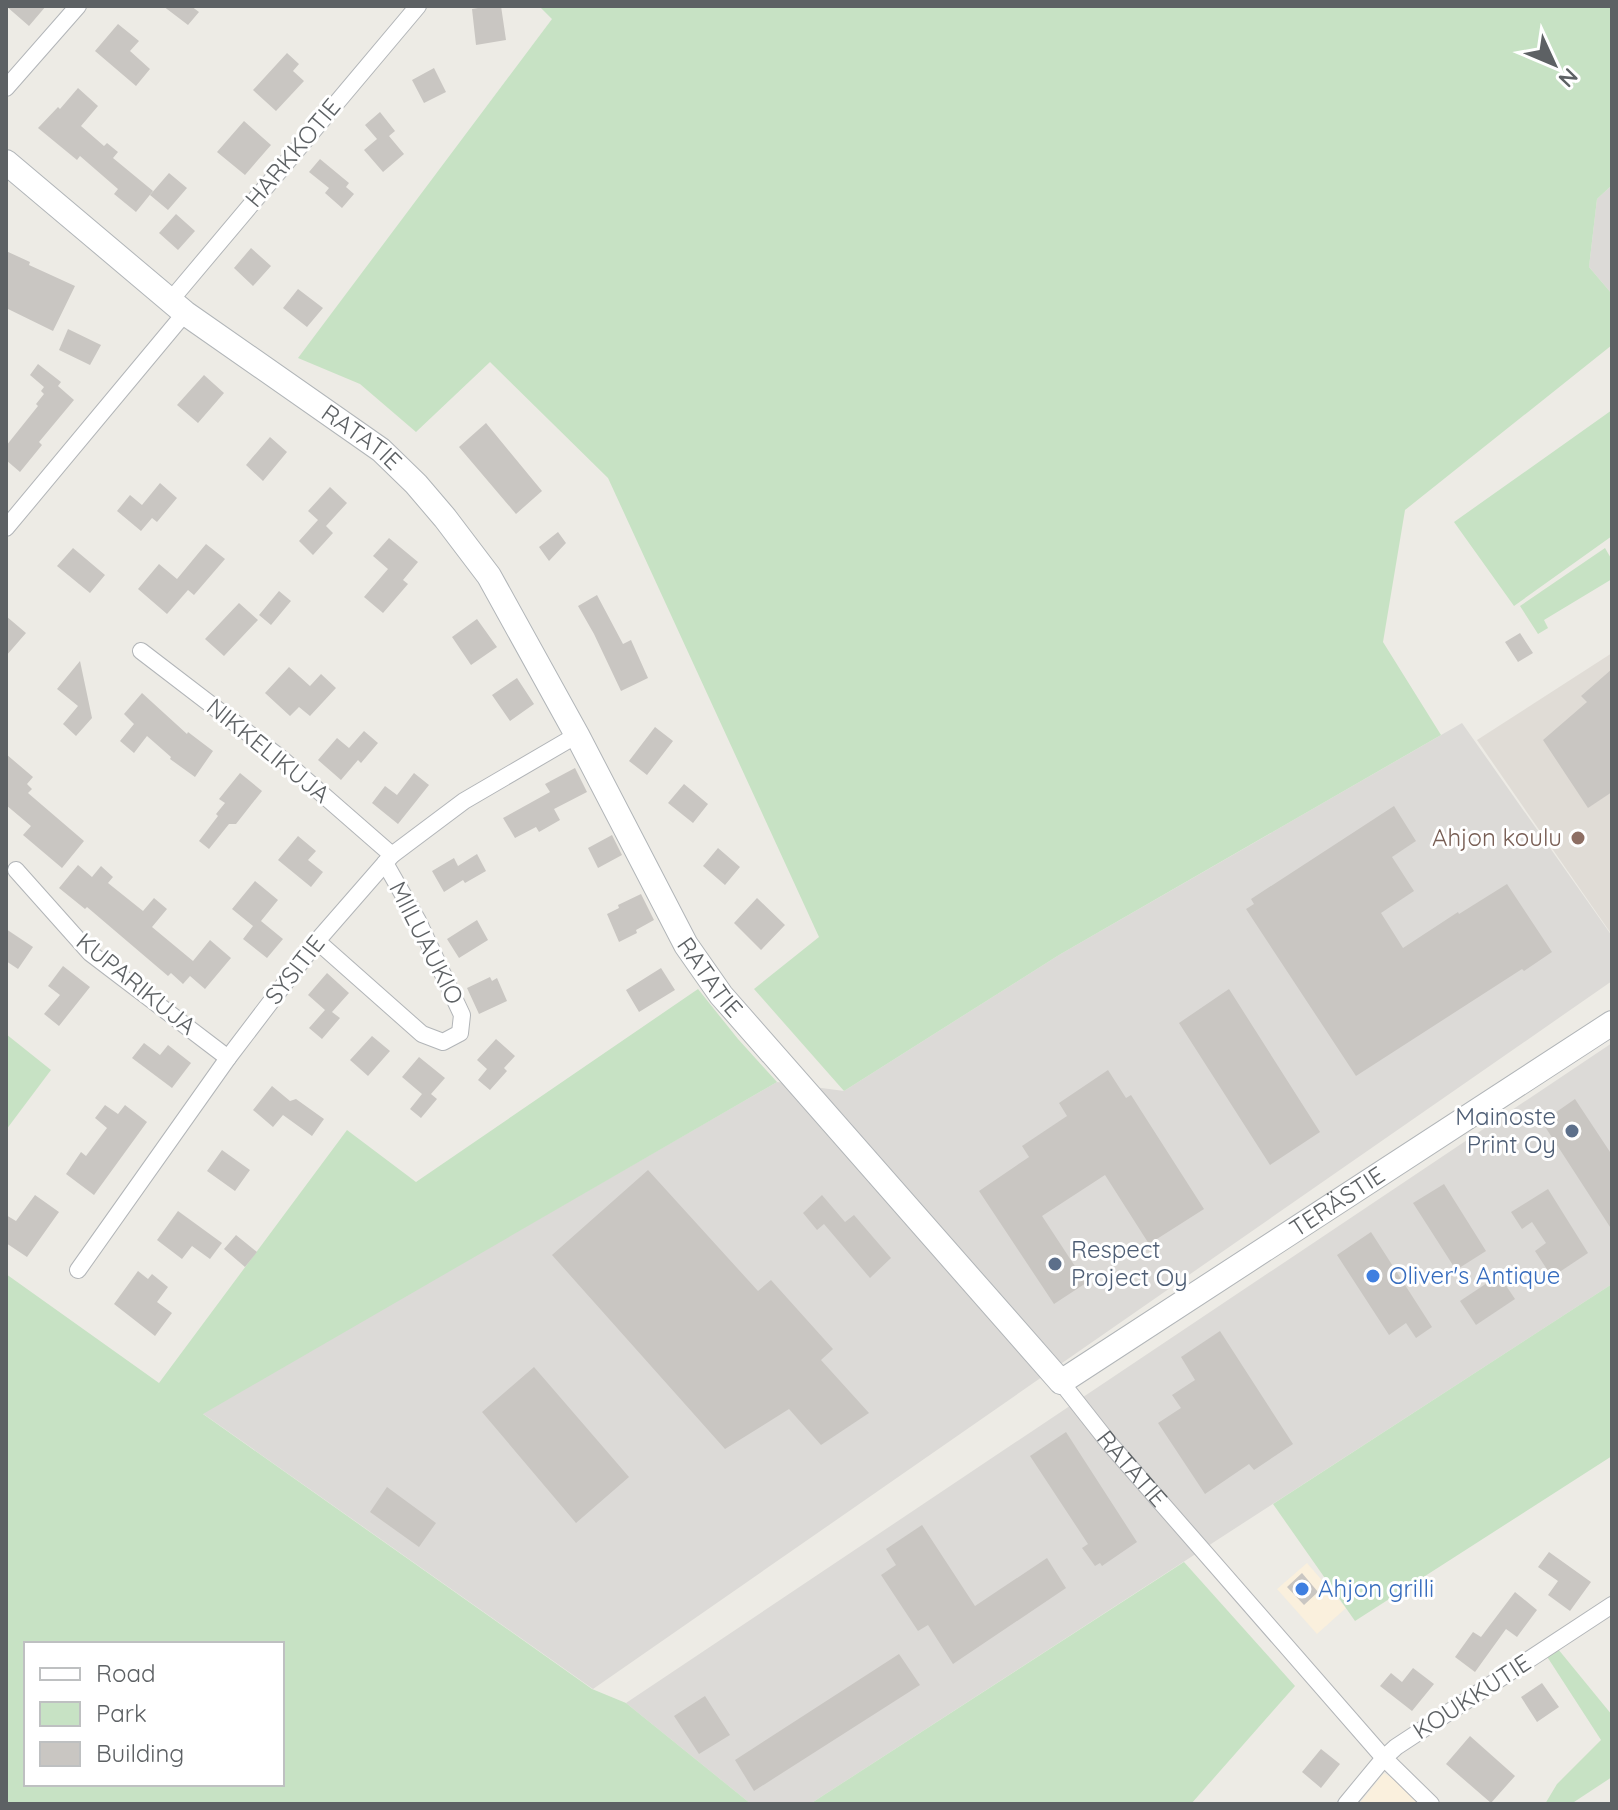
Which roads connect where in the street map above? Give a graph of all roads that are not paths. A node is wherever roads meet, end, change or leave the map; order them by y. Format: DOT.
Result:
graph roads {
  1 [pos="78,6"];
  2 [pos="418,6"];
  3 [pos="6,88"];
  4 [pos="6,162"];
  5 [pos="177,307"];
  6 [pos="6,528"];
  7 [pos="141,651"];
  8 [pos="577,735"];
  9 [pos="389,859"];
  10 [pos="16,870"];
  11 [pos="317,941"];
  12 [pos="1612,1023"];
  13 [pos="228,1058"];
  14 [pos="78,1270"];
  15 [pos="1061,1382"];
  16 [pos="1612,1605"];
  17 [pos="1384,1758"];
  18 [pos="1346,1804"];
  19 [pos="1431,1804"];
  1 -- 3 [label="street"];
  2 -- 5 [label="street, HARKKOTIE"];
  4 -- 5 [label="street, RATATIE"];
  5 -- 6 [label="street, HARKKOTIE"];
  5 -- 8 [label="street, RATATIE"];
  7 -- 9 [label="street, NIKKELIKUJA"];
  8 -- 9 [label="street, SYSITIE"];
  8 -- 15 [label="street, RATATIE"];
  9 -- 11 [label="street, SYSITIE"];
  9 -- 11 [label="street, MIILUAUKIO"];
  10 -- 13 [label="street, KUPARIKUJA"];
  11 -- 13 [label="street, SYSITIE"];
  12 -- 15 [label="street, TERÄSTIE"];
  13 -- 14 [label="street, SYSITIE"];
  15 -- 17 [label="street, RATATIE"];
  16 -- 17 [label="street, KOUKKUTIE"];
  17 -- 18 [label="street, KOUKKUTIE"];
  17 -- 19 [label="street, RATATIE"];
}
